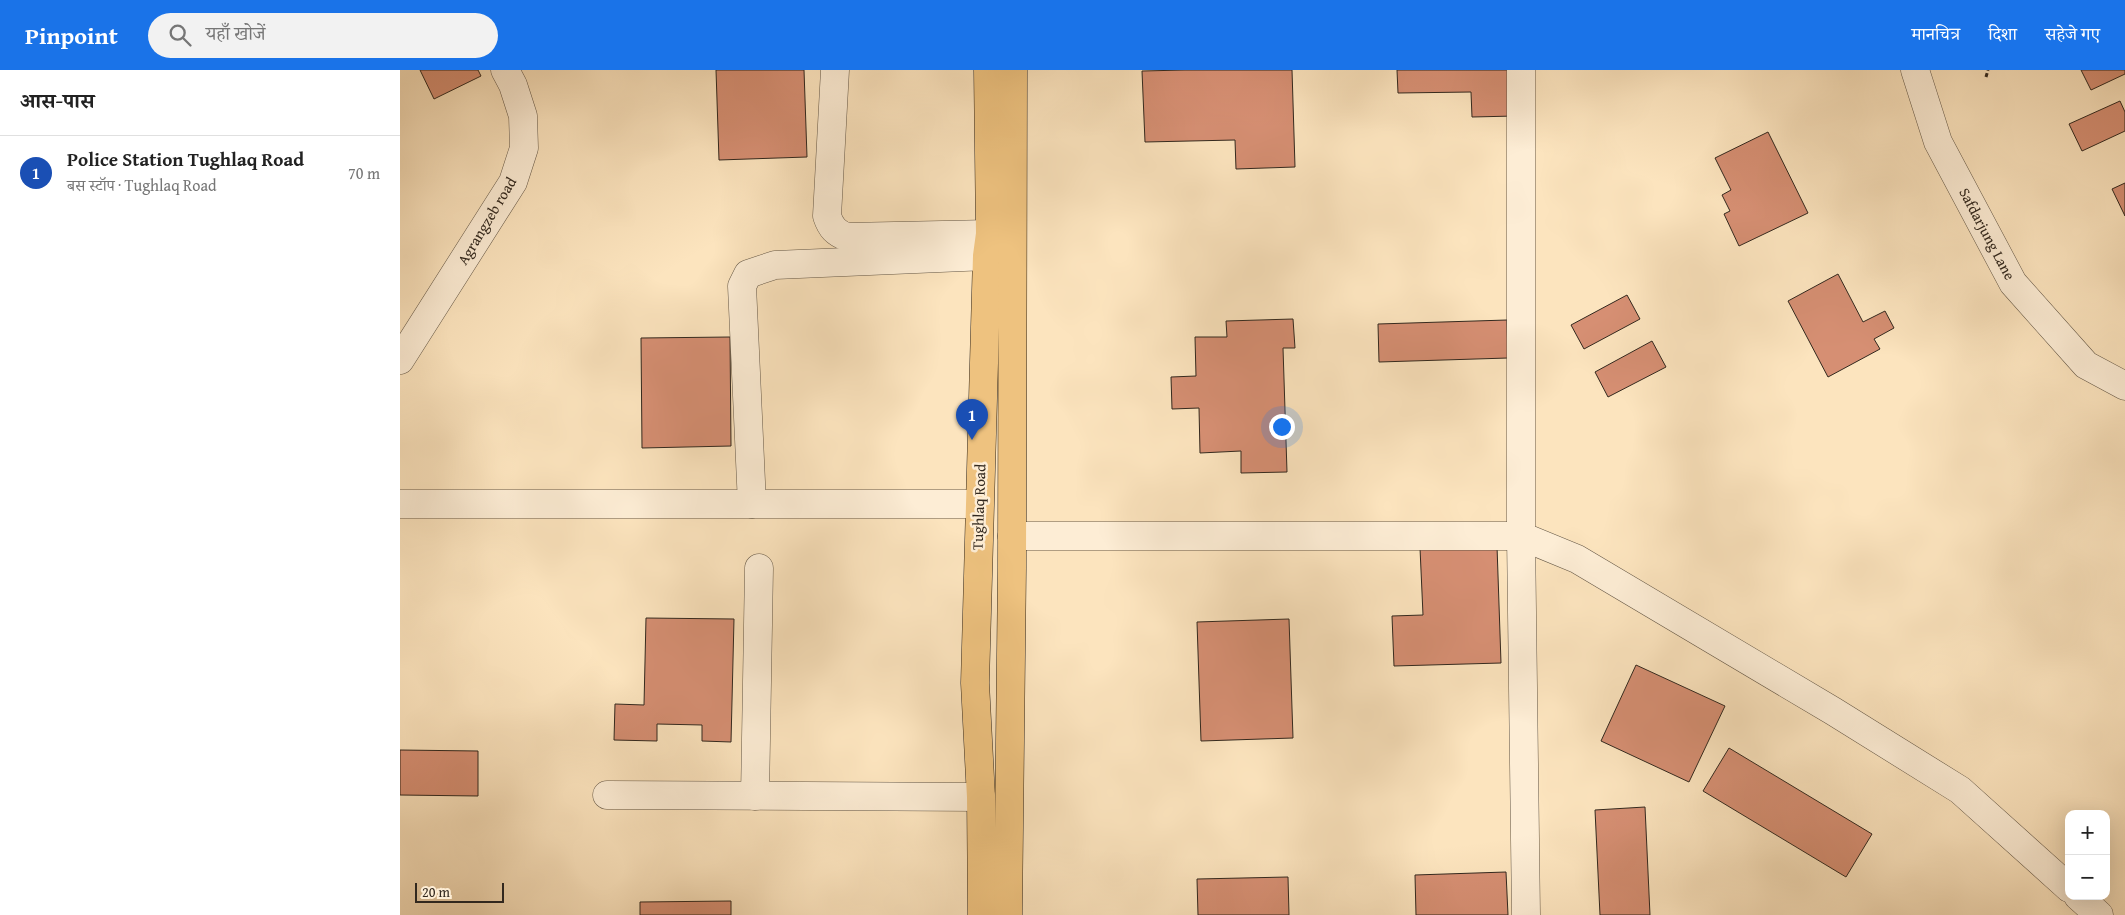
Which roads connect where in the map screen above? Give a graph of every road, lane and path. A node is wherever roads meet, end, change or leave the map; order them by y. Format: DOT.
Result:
graph roads {
  1 [pos="505,70"];
  2 [pos="835,70"];
  3 [pos="988,70"];
  4 [pos="1013,70"];
  5 [pos="1521,70"];
  6 [pos="1915,70"];
  7 [pos="1988,70"];
  8 [pos="1986,77"];
  9 [pos="988,245"];
  10 [pos="400,360"];
  11 [pos="2125,386"];
  12 [pos="400,504"];
  13 [pos="752,504"];
  14 [pos="979,504"];
  15 [pos="1012,536"];
  16 [pos="1521,536"];
  17 [pos="759,568"];
  18 [pos="607,795"];
  19 [pos="755,796"];
  20 [pos="981,797"];
  21 [pos="2065,884"];
  22 [pos="2082,900"];
  23 [pos="982,915"];
  24 [pos="1008,915"];
  25 [pos="1526,915"];
  26 [pos="2099,915"];
  1 -- 10 [label="street, Agrangzeb road"];
  2 -- 9 [label="street"];
  3 -- 9 [label="main road, Tughlaq Road"];
  4 -- 15 [label="main road, Tughlaq Road"];
  5 -- 16 [label="street"];
  6 -- 11 [label="street, Safdarjung Lane"];
  7 -- 8 [label="path"];
  9 -- 13 [label="street"];
  9 -- 14 [label="main road, Tughlaq Road"];
  12 -- 13 [label="street"];
  13 -- 14 [label="street"];
  14 -- 20 [label="main road, Tughlaq Road"];
  15 -- 16 [label="street"];
  15 -- 24 [label="main road, Tughlaq Road"];
  16 -- 21 [label="street"];
  16 -- 25 [label="street"];
  17 -- 19 [label="street"];
  18 -- 19 [label="street"];
  19 -- 20 [label="street"];
  20 -- 23 [label="main road, Tughlaq Road"];
  22 -- 26 [label="street"];
}
